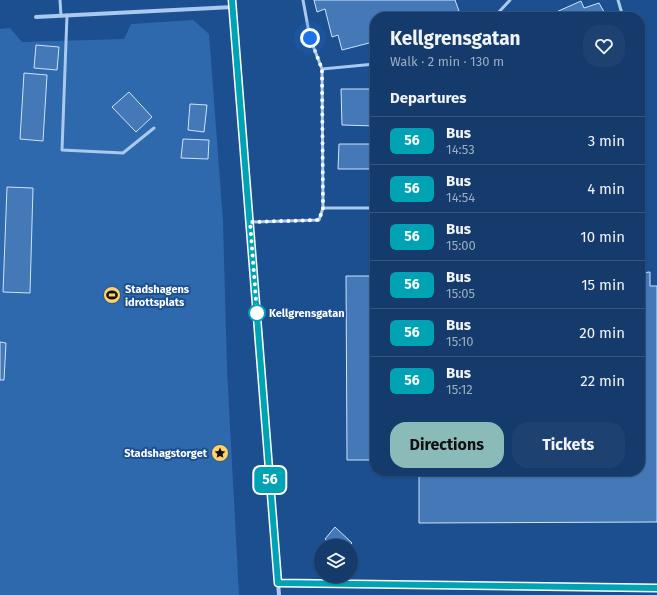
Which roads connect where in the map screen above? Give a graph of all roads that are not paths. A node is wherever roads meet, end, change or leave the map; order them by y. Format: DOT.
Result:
graph roads {
  1 [pos="60,0"];
  2 [pos="232,0"];
  3 [pos="303,0"];
  4 [pos="510,0"];
  5 [pos="618,0"];
  6 [pos="233,7"];
  7 [pos="499,12"];
  8 [pos="622,12"];
  9 [pos="67,15"];
  10 [pos="61,16"];
  11 [pos="36,17"];
  12 [pos="370,64"];
  13 [pos="322,69"];
  14 [pos="154,128"];
  15 [pos="323,208"];
  16 [pos="370,208"];
  17 [pos="250,222"];
  18 [pos="278,583"];
  19 [pos="657,588"];
  20 [pos="279,595"];
  1 -- 10 [label="lane"];
  2 -- 6 [label="street"];
  3 -- 13 [label="lane"];
  4 -- 7 [label="lane"];
  5 -- 8 [label="lane"];
  6 -- 9 [label="street"];
  6 -- 17 [label="street"];
  9 -- 10 [label="street"];
  9 -- 14 [label="lane"];
  10 -- 11 [label="street"];
  12 -- 13 [label="lane"];
  13 -- 15 [label="lane"];
  15 -- 16 [label="lane"];
  15 -- 17 [label="lane"];
  17 -- 18 [label="street"];
  18 -- 19 [label="street"];
  18 -- 20 [label="street"];
}
